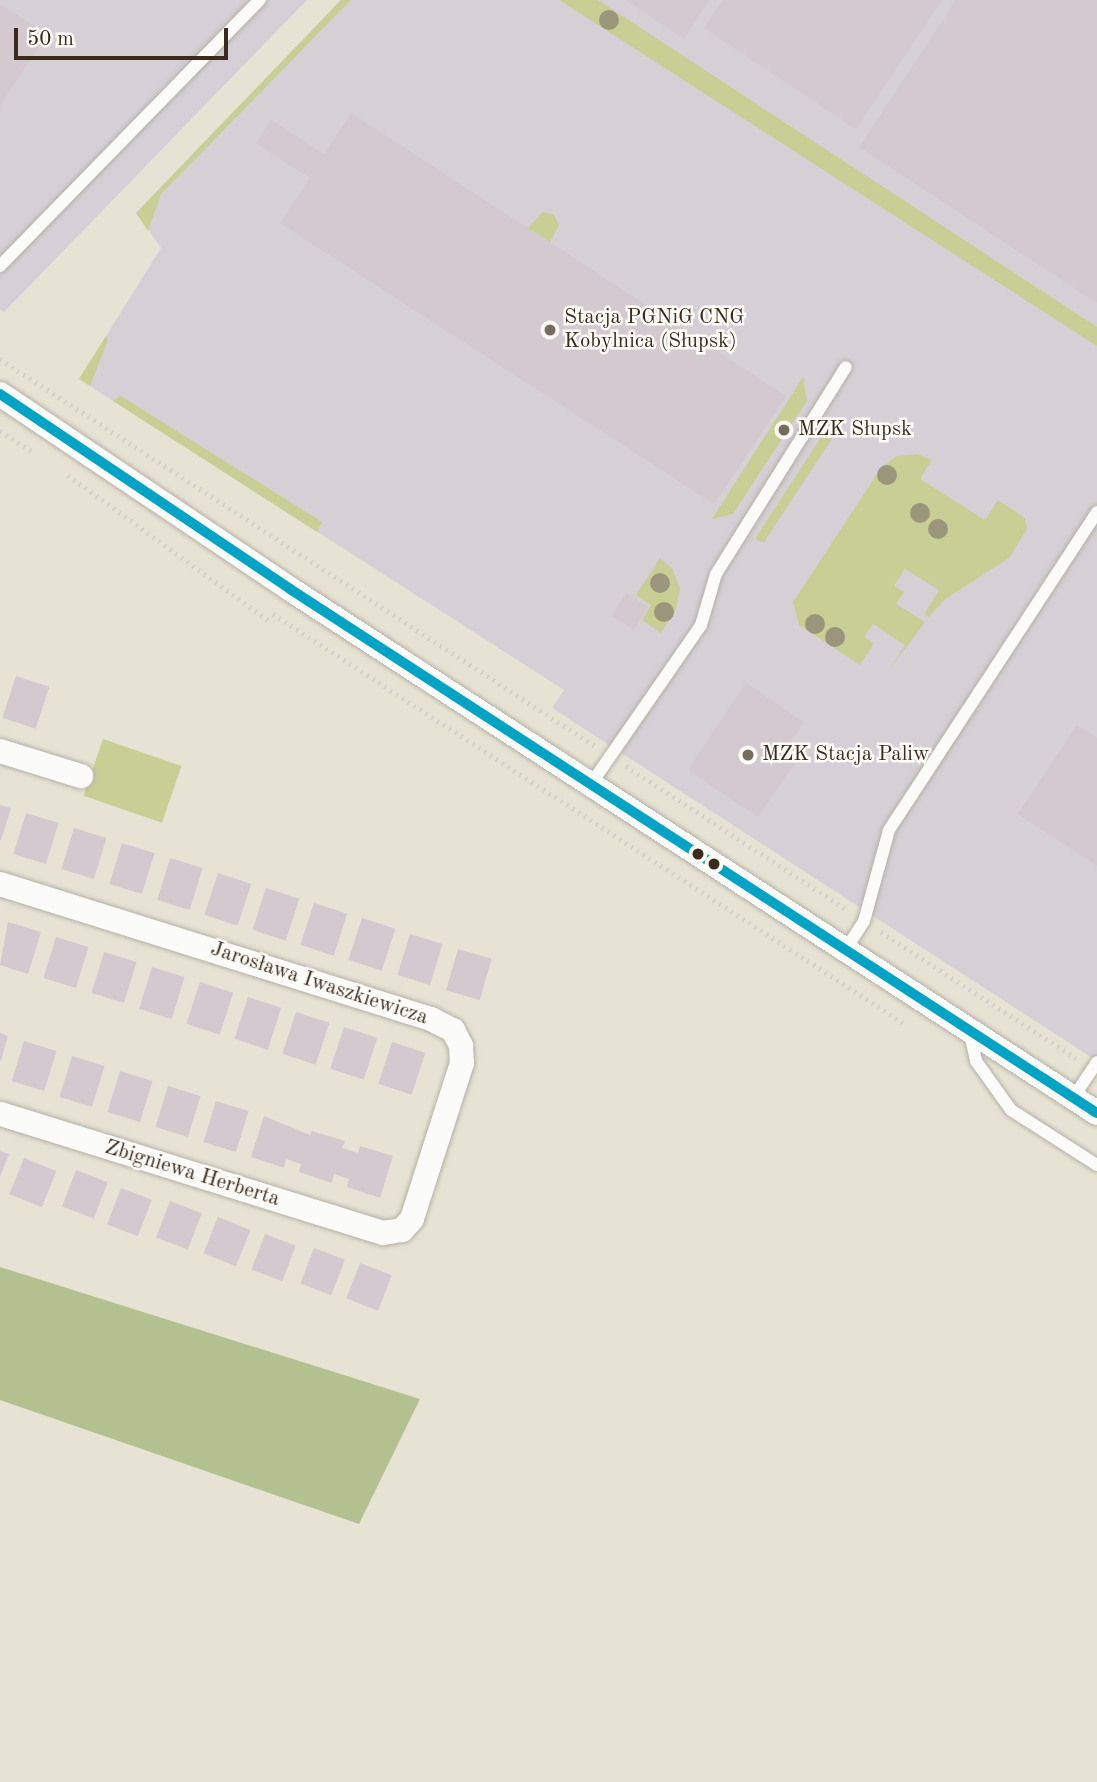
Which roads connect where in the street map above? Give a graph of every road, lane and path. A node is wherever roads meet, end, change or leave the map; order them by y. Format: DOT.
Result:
graph roads {
  1 [pos="260,0"];
  2 [pos="0,266"];
  3 [pos="0,359"];
  4 [pos="846,367"];
  5 [pos="0,394"];
  6 [pos="0,430"];
  7 [pos="44,458"];
  8 [pos="66,473"];
  9 [pos="1097,512"];
  10 [pos="273,614"];
  11 [pos="269,621"];
  12 [pos="0,751"];
  13 [pos="610,756"];
  14 [pos="81,776"];
  15 [pos="591,783"];
  16 [pos="0,884"];
  17 [pos="864,920"];
  18 [pos="846,949"];
  19 [pos="905,1024"];
  20 [pos="969,1030"];
  21 [pos="1095,1065"];
  22 [pos="1073,1098"];
  23 [pos="1097,1113"];
  24 [pos="0,1114"];
  25 [pos="1097,1165"];
  26 [pos="383,1233"];
  1 -- 2 [label="lane"];
  3 -- 13 [label="path"];
  4 -- 13 [label="lane"];
  5 -- 15 [label="street"];
  6 -- 7 [label="path"];
  8 -- 11 [label="path"];
  9 -- 17 [label="lane"];
  10 -- 19 [label="path"];
  12 -- 14 [label="street"];
  13 -- 15 [label="lane"];
  13 -- 17 [label="path"];
  15 -- 18 [label="street"];
  16 -- 26 [label="street, Jarosława Iwaszkiewicza"];
  17 -- 18 [label="lane"];
  17 -- 21 [label="path"];
  18 -- 20 [label="street"];
  20 -- 22 [label="street"];
  20 -- 25 [label="lane"];
  21 -- 22 [label="lane"];
  22 -- 23 [label="street"];
  24 -- 26 [label="street, Zbigniewa Herberta"];
}
